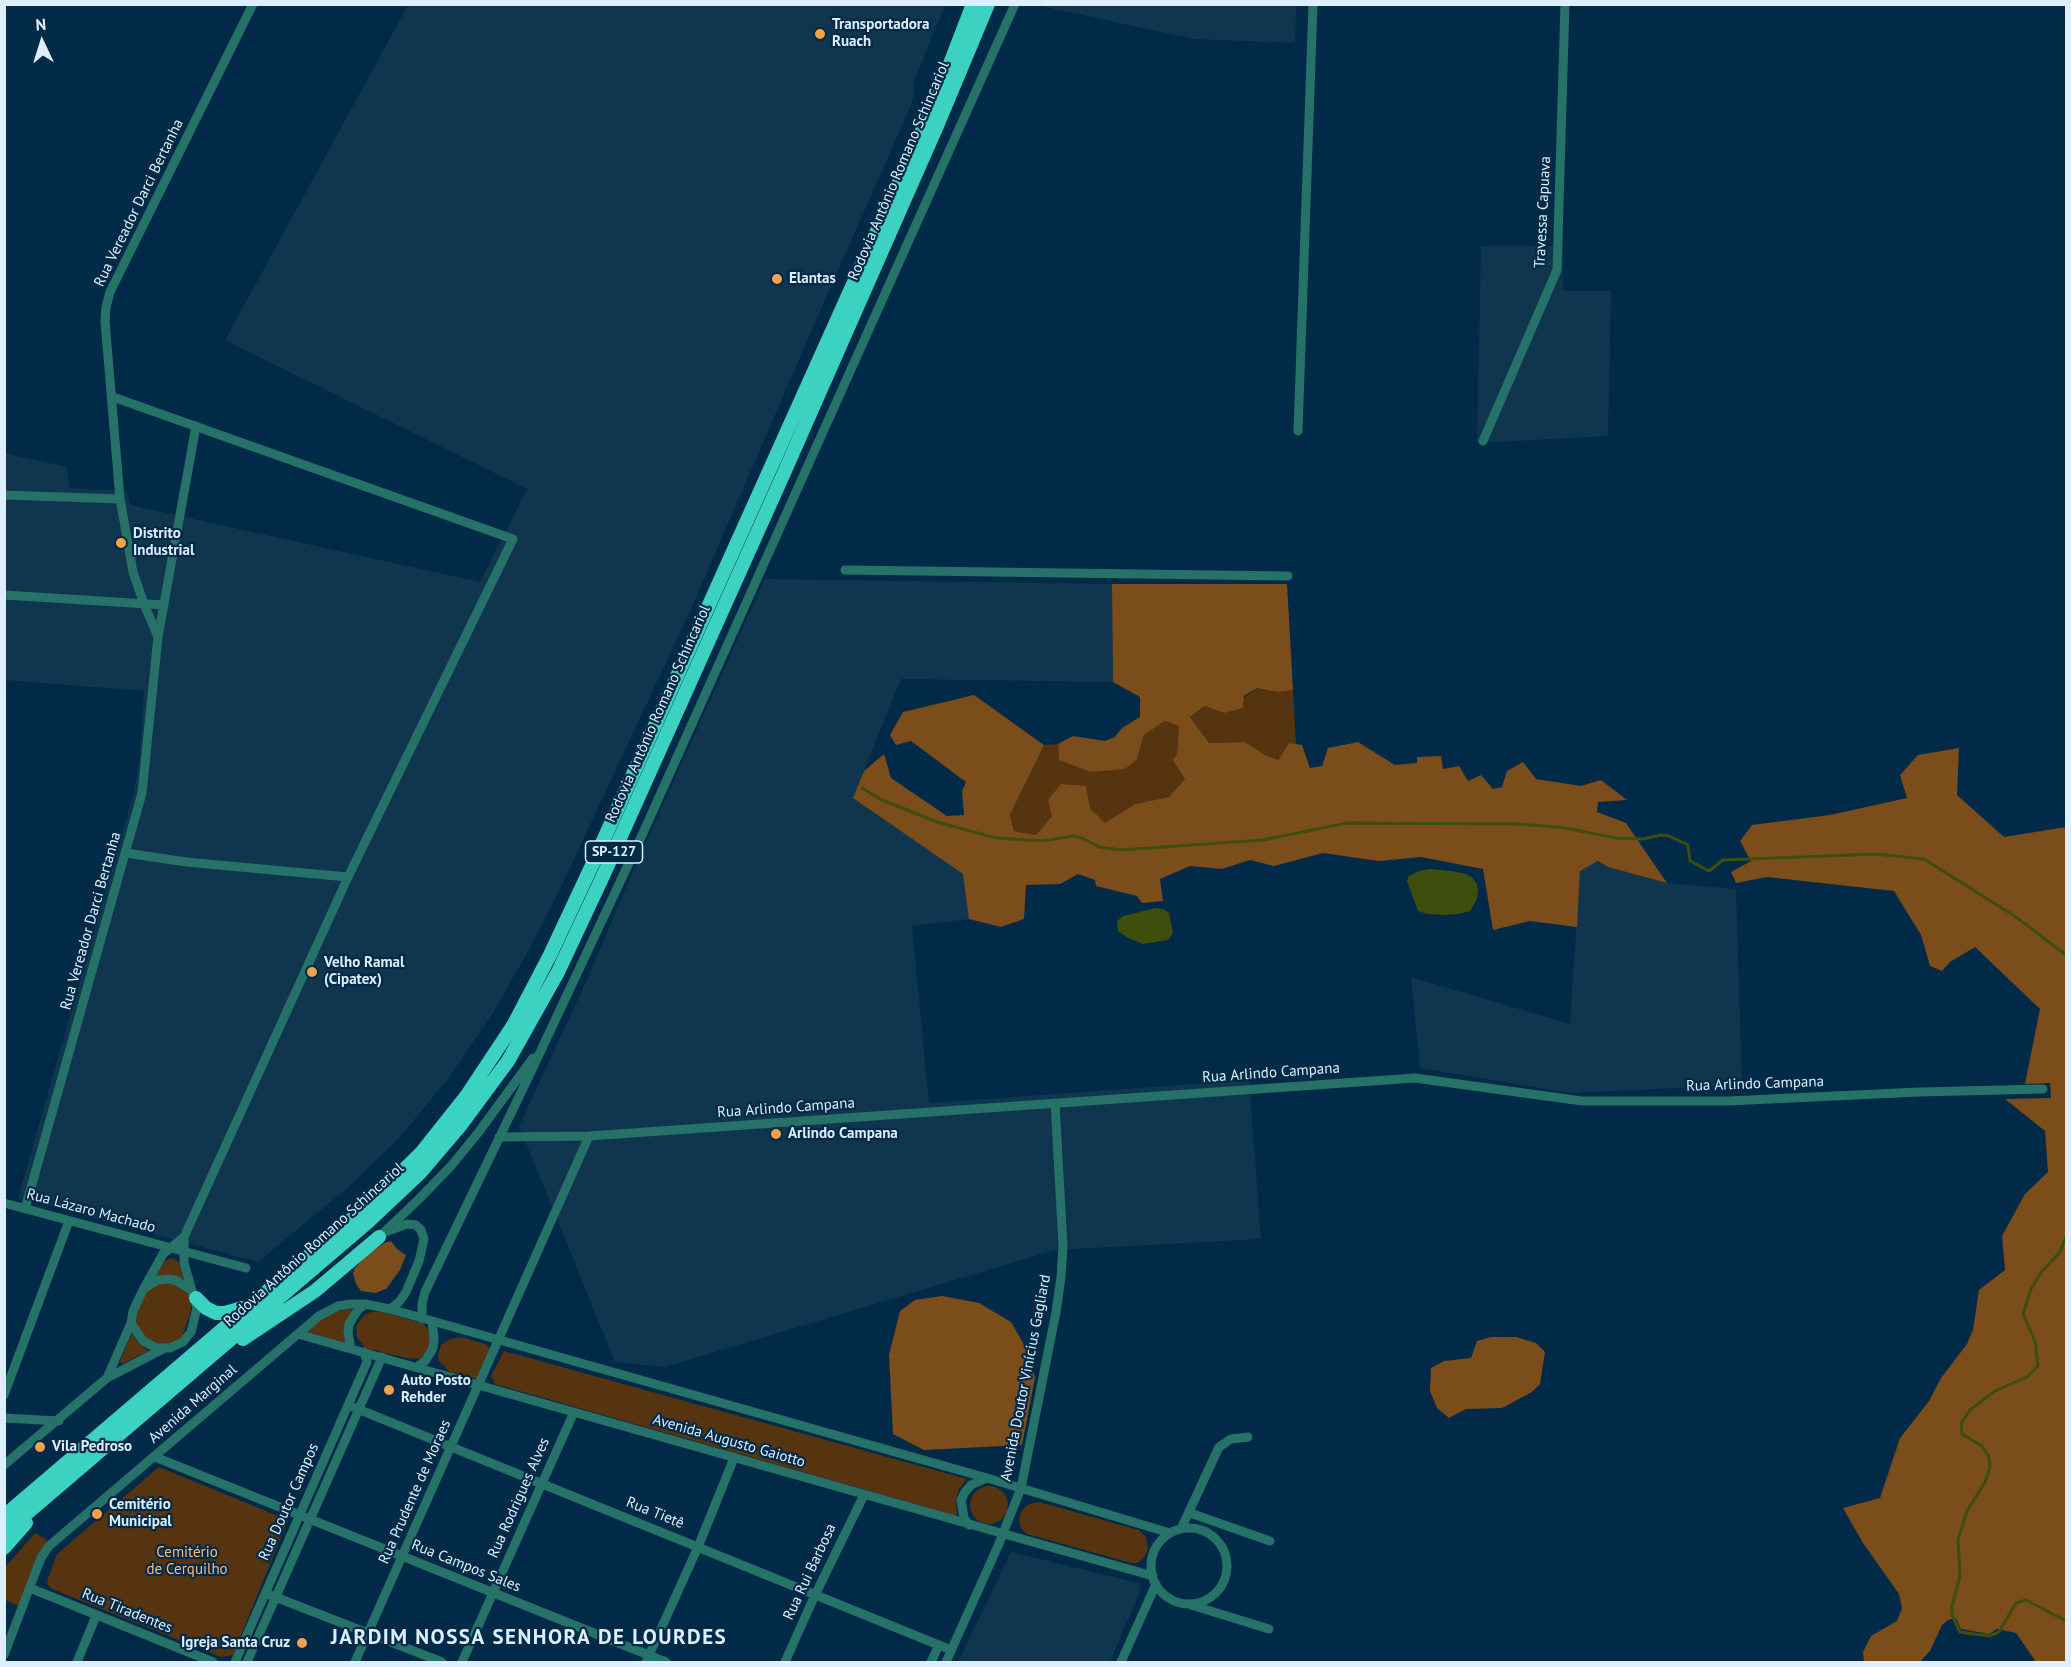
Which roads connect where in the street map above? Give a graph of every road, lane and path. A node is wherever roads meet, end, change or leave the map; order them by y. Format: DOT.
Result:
graph roads {
  1 [pos="253,4"];
  2 [pos="988,4"];
  3 [pos="1015,4"];
  4 [pos="1313,4"];
  5 [pos="1565,4"];
  6 [pos="972,6"];
  7 [pos="113,398"];
  8 [pos="196,426"];
  9 [pos="1298,431"];
  10 [pos="1483,441"];
  11 [pos="4,495"];
  12 [pos="120,499"];
  13 [pos="845,570"];
  14 [pos="1288,576"];
  15 [pos="4,595"];
  16 [pos="144,604"];
  17 [pos="164,605"];
  18 [pos="158,636"];
  19 [pos="126,853"];
  20 [pos="348,877"];
  21 [pos="544,1041"];
  22 [pos="2043,1089"];
  23 [pos="1055,1103"];
  24 [pos="589,1136"];
  25 [pos="499,1137"];
  26 [pos="4,1203"];
  27 [pos="25,1209"];
  28 [pos="69,1221"];
  29 [pos="184,1237"];
  30 [pos="379,1237"];
  31 [pos="170,1247"];
  32 [pos="183,1251"];
  33 [pos="246,1268"];
  34 [pos="144,1287"];
  35 [pos="194,1294"];
  36 [pos="365,1304"];
  37 [pos="247,1307"];
  38 [pos="390,1310"];
  39 [pos="422,1319"];
  40 [pos="432,1322"];
  41 [pos="131,1323"];
  42 [pos="298,1334"];
  43 [pos="498,1341"];
  44 [pos="351,1348"];
  45 [pos="163,1349"];
  46 [pos="364,1352"];
  47 [pos="382,1357"];
  48 [pos="201,1366"];
  49 [pos="417,1367"];
  50 [pos="107,1378"];
  51 [pos="480,1384"];
  52 [pos="4,1395"];
  53 [pos="348,1405"];
  54 [pos="358,1410"];
  55 [pos="574,1412"];
  56 [pos="4,1418"];
  57 [pos="59,1421"];
  58 [pos="1248,1437"];
  59 [pos="451,1447"];
  60 [pos="155,1457"];
  61 [pos="734,1458"];
  62 [pos="4,1465"];
  63 [pos="987,1478"];
  64 [pos="541,1483"];
  65 [pos="1021,1488"];
  66 [pos="864,1495"];
  67 [pos="48,1496"];
  68 [pos="1190,1513"];
  69 [pos="4,1515"];
  70 [pos="300,1515"];
  71 [pos="309,1519"];
  72 [pos="969,1525"];
  73 [pos="1181,1528"];
  74 [pos="4,1533"];
  75 [pos="1170,1533"];
  76 [pos="1003,1535"];
  77 [pos="1270,1541"];
  78 [pos="698,1547"];
  79 [pos="4,1548"];
  80 [pos="403,1557"];
  81 [pos="1154,1580"];
  82 [pos="30,1588"];
  83 [pos="265,1593"];
  84 [pos="493,1593"];
  85 [pos="815,1594"];
  86 [pos="275,1597"];
  87 [pos="1185,1603"];
  88 [pos="96,1616"];
  89 [pos="1269,1629"];
  90 [pos="368,1633"];
  91 [pos="939,1645"];
  92 [pos="951,1650"];
  93 [pos="4,1655"];
  94 [pos="647,1659"];
  95 [pos="77,1662"];
  96 [pos="213,1662"];
  97 [pos="235,1662"];
  98 [pos="247,1662"];
  99 [pos="355,1662"];
  100 [pos="442,1662"];
  101 [pos="462,1662"];
  102 [pos="666,1662"];
  103 [pos="785,1662"];
  104 [pos="931,1662"];
  105 [pos="946,1662"];
  106 [pos="1121,1662"];
  1 -- 7 [label="street, Rua Vereador Darci Bertanha"];
  2 -- 48 [label="highway, Rodovia Antônio Romano Schincariol / SP-127"];
  3 -- 21 [label="street"];
  4 -- 9 [label="street"];
  5 -- 10 [label="street, Travessa Capuava"];
  6 -- 37 [label="highway, Rodovia Antônio Romano Schincariol / SP-127"];
  7 -- 8 [label="street"];
  7 -- 12 [label="street, Rua Vereador Darci Bertanha"];
  8 -- 17 [label="street, Rua Vereador Darci Bertanha"];
  8 -- 20 [label="street"];
  11 -- 12 [label="street"];
  12 -- 16 [label="street, Rua Vereador Darci Bertanha"];
  13 -- 14 [label="street"];
  15 -- 16 [label="street"];
  16 -- 17 [label="street"];
  16 -- 18 [label="street, Rua Vereador Darci Bertanha"];
  17 -- 18 [label="street, Rua Vereador Darci Bertanha"];
  18 -- 19 [label="street, Rua Vereador Darci Bertanha"];
  19 -- 20 [label="street"];
  19 -- 27 [label="street, Rua Vereador Darci Bertanha"];
  20 -- 29 [label="street"];
  21 -- 25 [label="street"];
  21 -- 30 [label="street"];
  22 -- 23 [label="street, Rua Arlindo Campana"];
  23 -- 24 [label="street, Rua Arlindo Campana"];
  23 -- 65 [label="street, Avenida Doutor Vinícius Gagliard"];
  24 -- 25 [label="street, Rua Arlindo Campana"];
  24 -- 43 [label="street, Rua Prudente de Moraes"];
  25 -- 39 [label="street"];
  26 -- 27 [label="street, Rua Lázaro Machado"];
  27 -- 28 [label="street, Rua Lázaro Machado"];
  28 -- 31 [label="street, Rua Lázaro Machado"];
  28 -- 52 [label="street"];
  29 -- 31 [label="street"];
  29 -- 32 [label="street"];
  30 -- 38 [label="street"];
  30 -- 48 [label="highway"];
  31 -- 32 [label="street, Rua Lázaro Machado"];
  31 -- 34 [label="street"];
  32 -- 33 [label="street, Rua Lázaro Machado"];
  32 -- 35 [label="street"];
  34 -- 35 [label="street"];
  34 -- 41 [label="street"];
  35 -- 37 [label="highway"];
  35 -- 45 [label="street"];
  36 -- 38 [label="street"];
  36 -- 42 [label="street, Avenida Marginal"];
  36 -- 44 [label="street"];
  37 -- 69 [label="highway, Rodovia Antônio Romano Schincariol / SP-127"];
  38 -- 39 [label="street"];
  39 -- 40 [label="street"];
  40 -- 43 [label="street"];
  40 -- 49 [label="street"];
  41 -- 45 [label="street"];
  41 -- 50 [label="street"];
  42 -- 44 [label="street, Avenida Augusto Gaiotto"];
  42 -- 60 [label="street, Avenida Marginal"];
  43 -- 51 [label="street, Rua Prudente de Moraes"];
  43 -- 63 [label="street"];
  44 -- 46 [label="street, Avenida Augusto Gaiotto"];
  45 -- 50 [label="street"];
  46 -- 47 [label="street, Avenida Augusto Gaiotto"];
  46 -- 53 [label="street, Rua Doutor Campos"];
  47 -- 49 [label="street, Avenida Augusto Gaiotto"];
  47 -- 54 [label="street, Rua Doutor Campos"];
  48 -- 67 [label="highway, Rodovia Antônio Romano Schincariol / SP-127"];
  49 -- 51 [label="street, Avenida Augusto Gaiotto"];
  50 -- 57 [label="street"];
  51 -- 55 [label="street, Avenida Augusto Gaiotto"];
  51 -- 59 [label="street, Rua Prudente de Moraes"];
  53 -- 54 [label="street, Rua Tietê"];
  53 -- 70 [label="street, Rua Doutor Campos"];
  54 -- 59 [label="street, Rua Tietê"];
  54 -- 71 [label="street, Rua Doutor Campos"];
  55 -- 61 [label="street, Avenida Augusto Gaiotto"];
  55 -- 64 [label="street, Rua Rodrigues Alves"];
  56 -- 57 [label="street"];
  57 -- 62 [label="street"];
  58 -- 68 [label="street"];
  59 -- 64 [label="street, Rua Tietê"];
  59 -- 80 [label="street, Rua Prudente de Moraes"];
  60 -- 70 [label="street, Rua Campos Sales"];
  60 -- 82 [label="street, Avenida Marginal"];
  61 -- 66 [label="street, Avenida Augusto Gaiotto"];
  61 -- 78 [label="street"];
  63 -- 65 [label="street"];
  63 -- 72 [label="street"];
  64 -- 78 [label="street, Rua Tietê"];
  64 -- 84 [label="street, Rua Rodrigues Alves"];
  65 -- 75 [label="street"];
  65 -- 76 [label="street, Avenida Doutor Vinícius Gagliard"];
  66 -- 72 [label="street, Avenida Augusto Gaiotto"];
  66 -- 85 [label="street, Rua Rui Barbosa"];
  67 -- 74 [label="highway, Rodovia Antônio Romano Schincariol / SP-127"];
  67 -- 79 [label="highway"];
  68 -- 73 [label="street"];
  68 -- 77 [label="street"];
  70 -- 71 [label="street, Rua Campos Sales"];
  70 -- 83 [label="street, Rua Doutor Campos"];
  71 -- 80 [label="street, Rua Campos Sales"];
  71 -- 86 [label="street, Rua Doutor Campos"];
  72 -- 76 [label="street, Avenida Augusto Gaiotto"];
  73 -- 75 [label="street"];
  73 -- 87 [label="street"];
  75 -- 81 [label="street"];
  76 -- 81 [label="street, Avenida Augusto Gaiotto"];
  76 -- 92 [label="street, Avenida Doutor Vinícius Gagliard"];
  78 -- 85 [label="street, Rua Tietê"];
  78 -- 94 [label="street"];
  80 -- 84 [label="street, Rua Campos Sales"];
  80 -- 90 [label="street, Rua Prudente de Moraes"];
  81 -- 87 [label="street"];
  81 -- 106 [label="street"];
  82 -- 88 [label="street, Rua Tiradentes"];
  82 -- 93 [label="street"];
  83 -- 86 [label="street"];
  83 -- 97 [label="street, Rua Doutor Campos"];
  84 -- 94 [label="street, Rua Campos Sales"];
  84 -- 101 [label="street, Rua Rodrigues Alves"];
  85 -- 91 [label="street, Rua Tietê"];
  85 -- 103 [label="street, Rua Rui Barbosa"];
  86 -- 90 [label="street"];
  86 -- 98 [label="street, Rua Doutor Campos"];
  87 -- 89 [label="street"];
  88 -- 95 [label="street"];
  88 -- 96 [label="street, Rua Tiradentes"];
  90 -- 99 [label="street, Rua Prudente de Moraes"];
  90 -- 100 [label="street"];
  91 -- 92 [label="street, Rua Tietê"];
  91 -- 104 [label="street"];
  92 -- 105 [label="street, Avenida Doutor Vinícius Gagliard"];
  94 -- 102 [label="street, Rua Campos Sales"];
}
